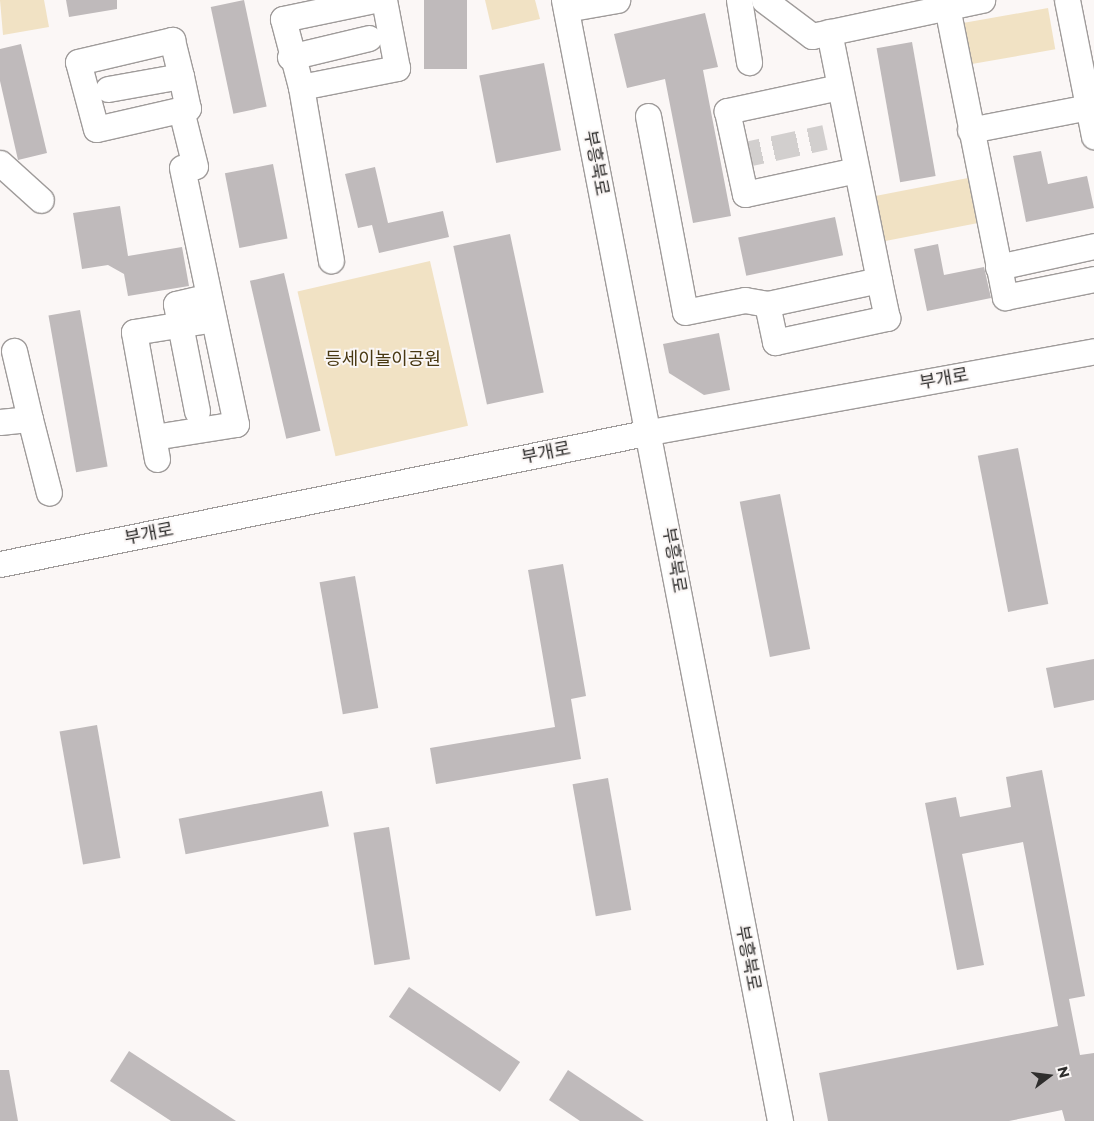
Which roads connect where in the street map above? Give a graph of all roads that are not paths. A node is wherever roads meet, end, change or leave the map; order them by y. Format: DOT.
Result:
graph roads {
  1 [pos="374,0"];
  2 [pos="384,0"];
  3 [pos="617,0"];
  4 [pos="739,0"];
  5 [pos="764,0"];
  6 [pos="982,0"];
  7 [pos="1067,0"];
  8 [pos="565,5"];
  9 [pos="947,8"];
  10 [pos="889,10"];
  11 [pos="830,32"];
  12 [pos="369,38"];
  13 [pos="290,57"];
  14 [pos="749,62"];
  15 [pos="181,76"];
  16 [pos="301,87"];
  17 [pos="839,87"];
  18 [pos="108,89"];
  19 [pos="1088,107"];
  20 [pos="181,110"];
  21 [pos="648,116"];
  22 [pos="970,130"];
  23 [pos="1094,136"];
  24 [pos="0,164"];
  25 [pos="856,170"];
  26 [pos="41,200"];
  27 [pos="1094,246"];
  28 [pos="330,260"];
  29 [pos="998,267"];
  30 [pos="1094,279"];
  31 [pos="879,280"];
  32 [pos="197,299"];
  33 [pos="767,304"];
  34 [pos="213,319"];
  35 [pos="180,325"];
  36 [pos="14,351"];
  37 [pos="1094,352"];
  38 [pos="197,412"];
  39 [pos="30,419"];
  40 [pos="0,422"];
  41 [pos="650,432"];
  42 [pos="49,493"];
  43 [pos="0,564"];
  44 [pos="780,1121"];
  1 -- 13 [label="street"];
  2 -- 16 [label="street"];
  3 -- 8 [label="street"];
  4 -- 14 [label="street"];
  5 -- 11 [label="street"];
  6 -- 9 [label="street"];
  7 -- 19 [label="street"];
  8 -- 41 [label="street, 부흥북로"];
  9 -- 10 [label="street"];
  9 -- 22 [label="street"];
  10 -- 11 [label="street"];
  11 -- 17 [label="street"];
  12 -- 13 [label="street"];
  13 -- 16 [label="street"];
  15 -- 18 [label="street"];
  15 -- 20 [label="street"];
  15 -- 20 [label="street"];
  16 -- 28 [label="street"];
  17 -- 25 [label="street"];
  17 -- 25 [label="street"];
  19 -- 22 [label="street"];
  19 -- 23 [label="street"];
  20 -- 34 [label="street"];
  21 -- 33 [label="street"];
  22 -- 29 [label="street"];
  24 -- 26 [label="street"];
  25 -- 31 [label="street"];
  27 -- 29 [label="street"];
  29 -- 30 [label="street"];
  31 -- 33 [label="street"];
  31 -- 33 [label="street"];
  32 -- 35 [label="street"];
  34 -- 35 [label="street"];
  34 -- 35 [label="street"];
  35 -- 38 [label="street"];
  36 -- 39 [label="street"];
  37 -- 41 [label="street, 부개로"];
  39 -- 40 [label="street"];
  39 -- 42 [label="street"];
  41 -- 43 [label="street, 부개로"];
  41 -- 44 [label="street, 부흥북로"];
}
